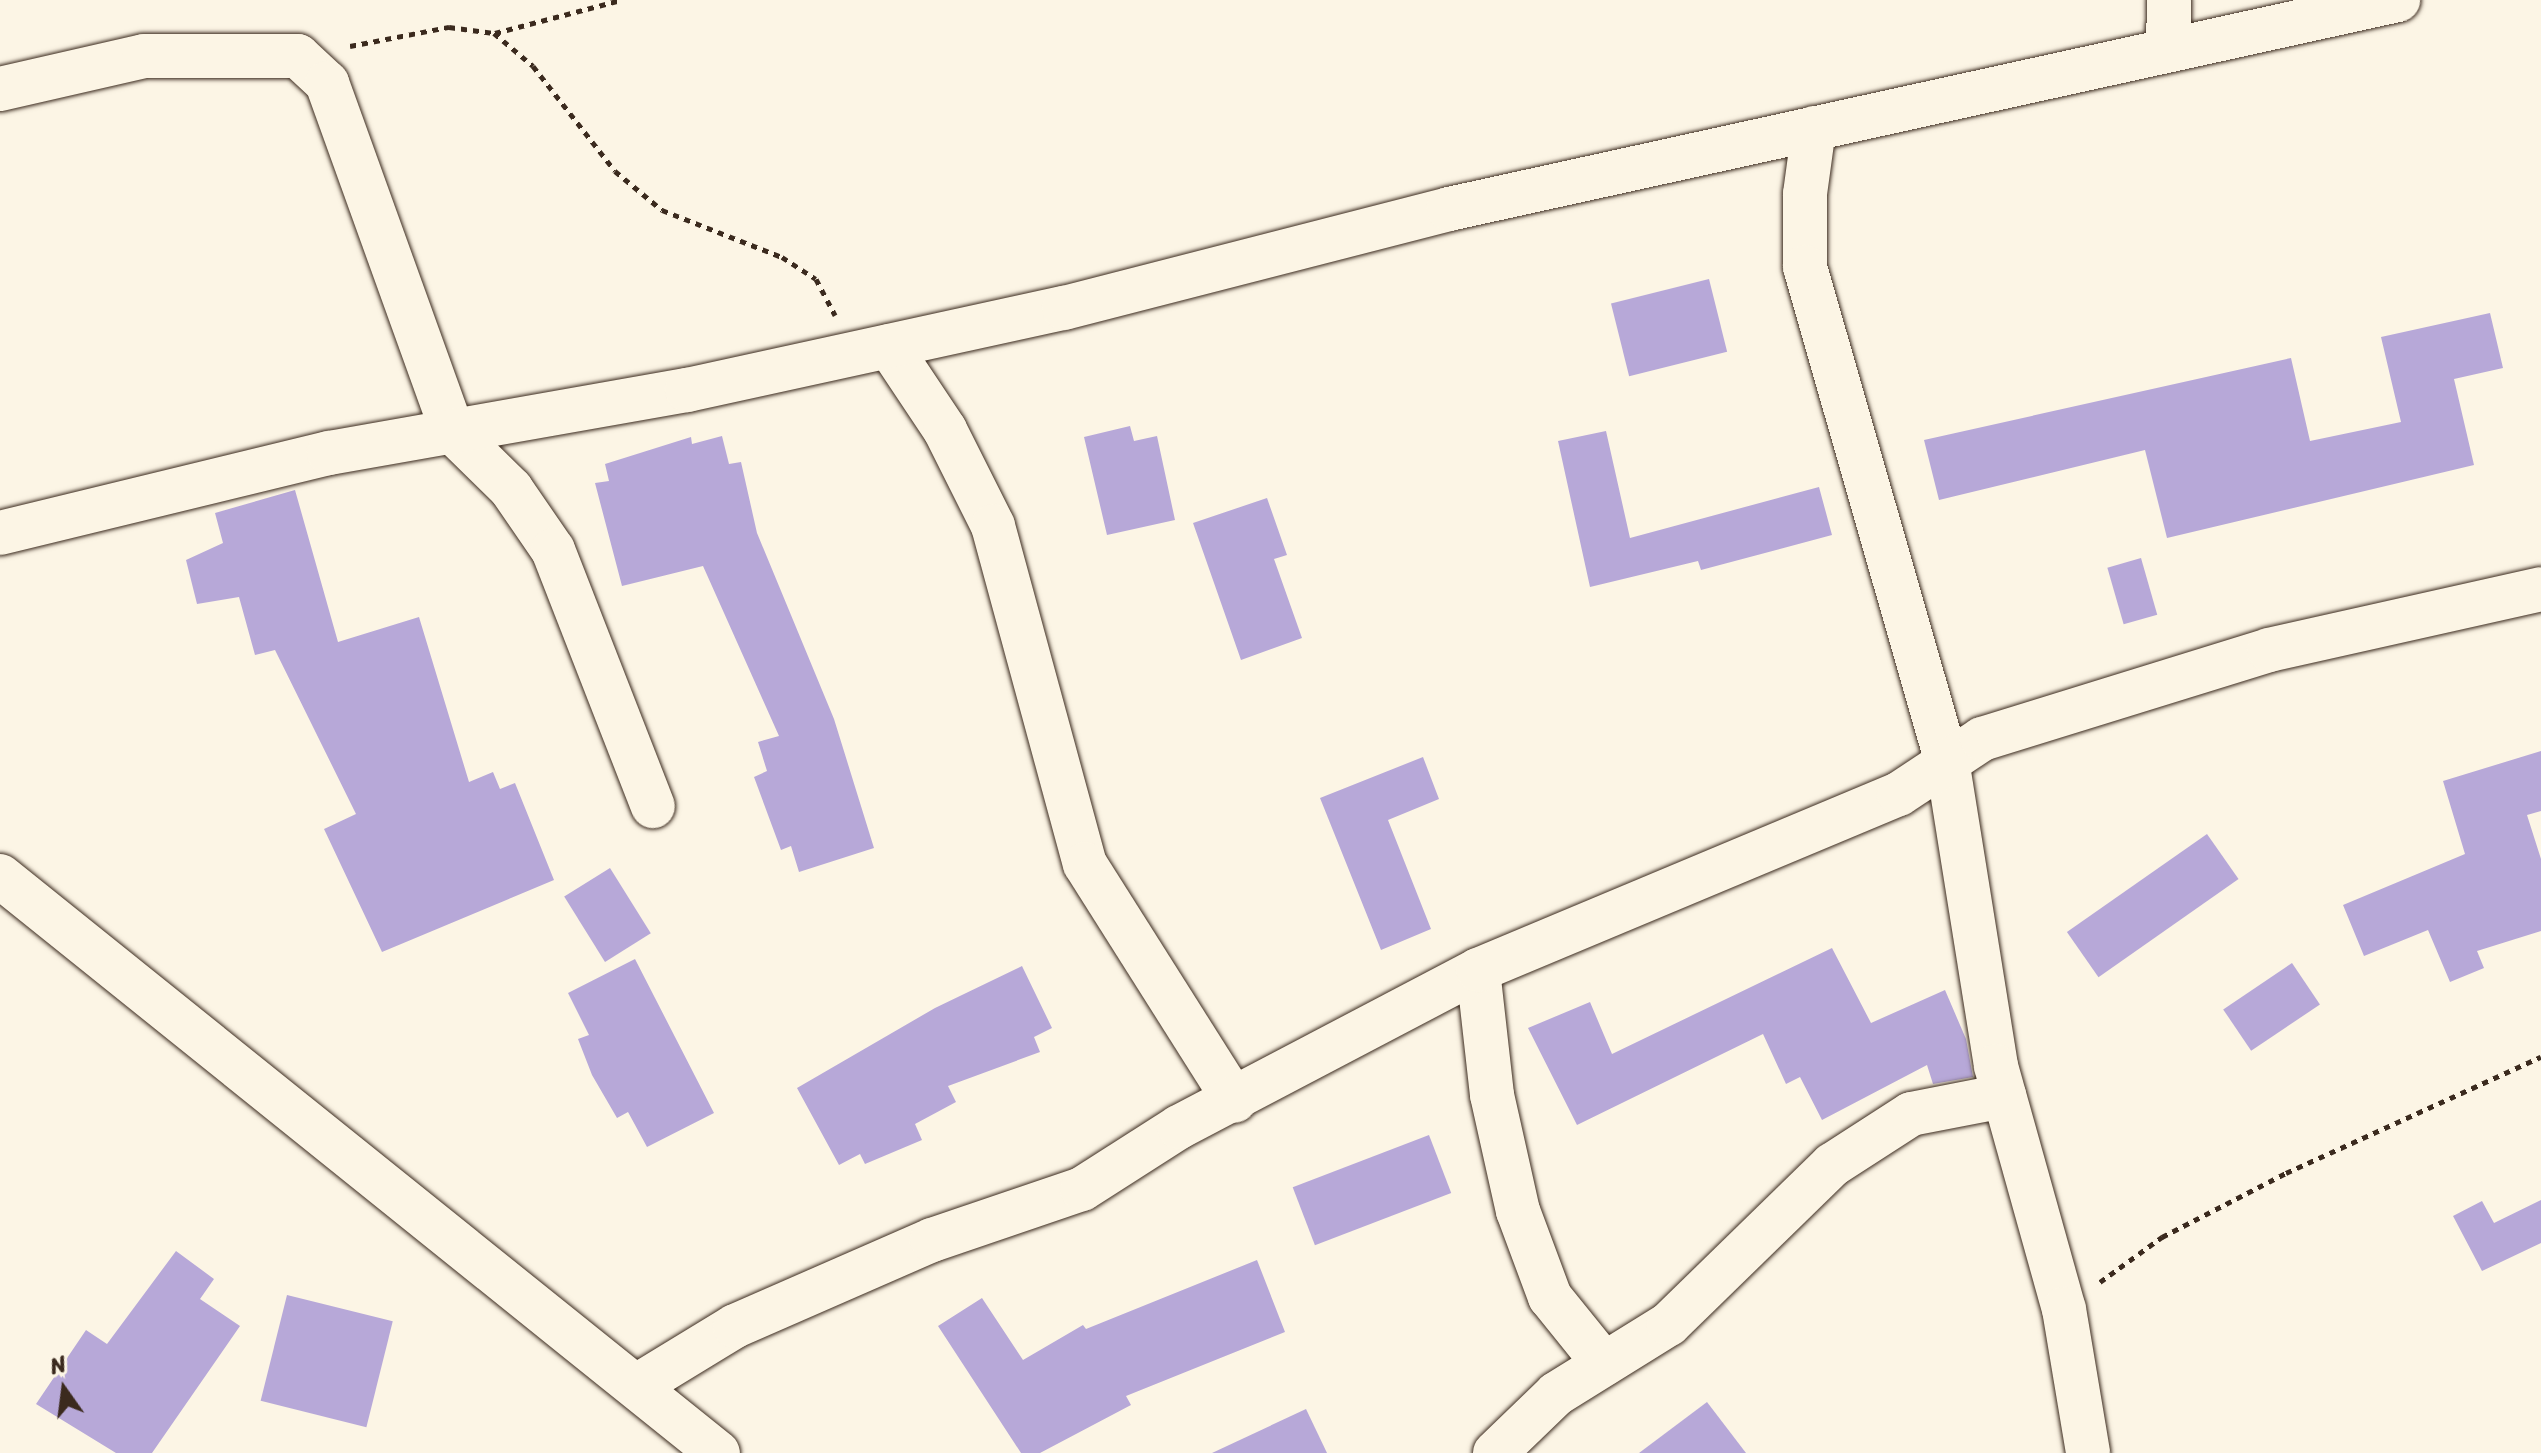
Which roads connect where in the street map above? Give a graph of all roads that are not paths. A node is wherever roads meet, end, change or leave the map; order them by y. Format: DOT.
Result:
graph roads {
  1 [pos="2169,0"];
  2 [pos="2398,0"];
  3 [pos="2168,50"];
  4 [pos="0,89"];
  5 [pos="1814,128"];
  6 [pos="889,346"];
  7 [pos="452,431"];
  8 [pos="0,533"];
  9 [pos="2541,589"];
  10 [pos="1948,766"];
  11 [pos="653,806"];
  12 [pos="0,876"];
  13 [pos="1478,970"];
  14 [pos="2004,1096"];
  15 [pos="1235,1101"];
  16 [pos="1604,1364"];
  17 [pos="640,1384"];
  18 [pos="718,1453"];
  19 [pos="1495,1453"];
  20 [pos="2088,1453"];
  1 -- 3 [label="street"];
  2 -- 3 [label="street"];
  3 -- 5 [label="street"];
  4 -- 7 [label="street"];
  5 -- 6 [label="street"];
  5 -- 10 [label="street"];
  6 -- 7 [label="street"];
  6 -- 15 [label="street"];
  7 -- 8 [label="street"];
  7 -- 11 [label="street"];
  9 -- 10 [label="street"];
  10 -- 13 [label="street"];
  10 -- 14 [label="street"];
  12 -- 17 [label="street"];
  13 -- 15 [label="street"];
  13 -- 16 [label="street"];
  14 -- 16 [label="street"];
  14 -- 20 [label="street"];
  15 -- 17 [label="street"];
  16 -- 19 [label="street"];
  17 -- 18 [label="street"];
}
